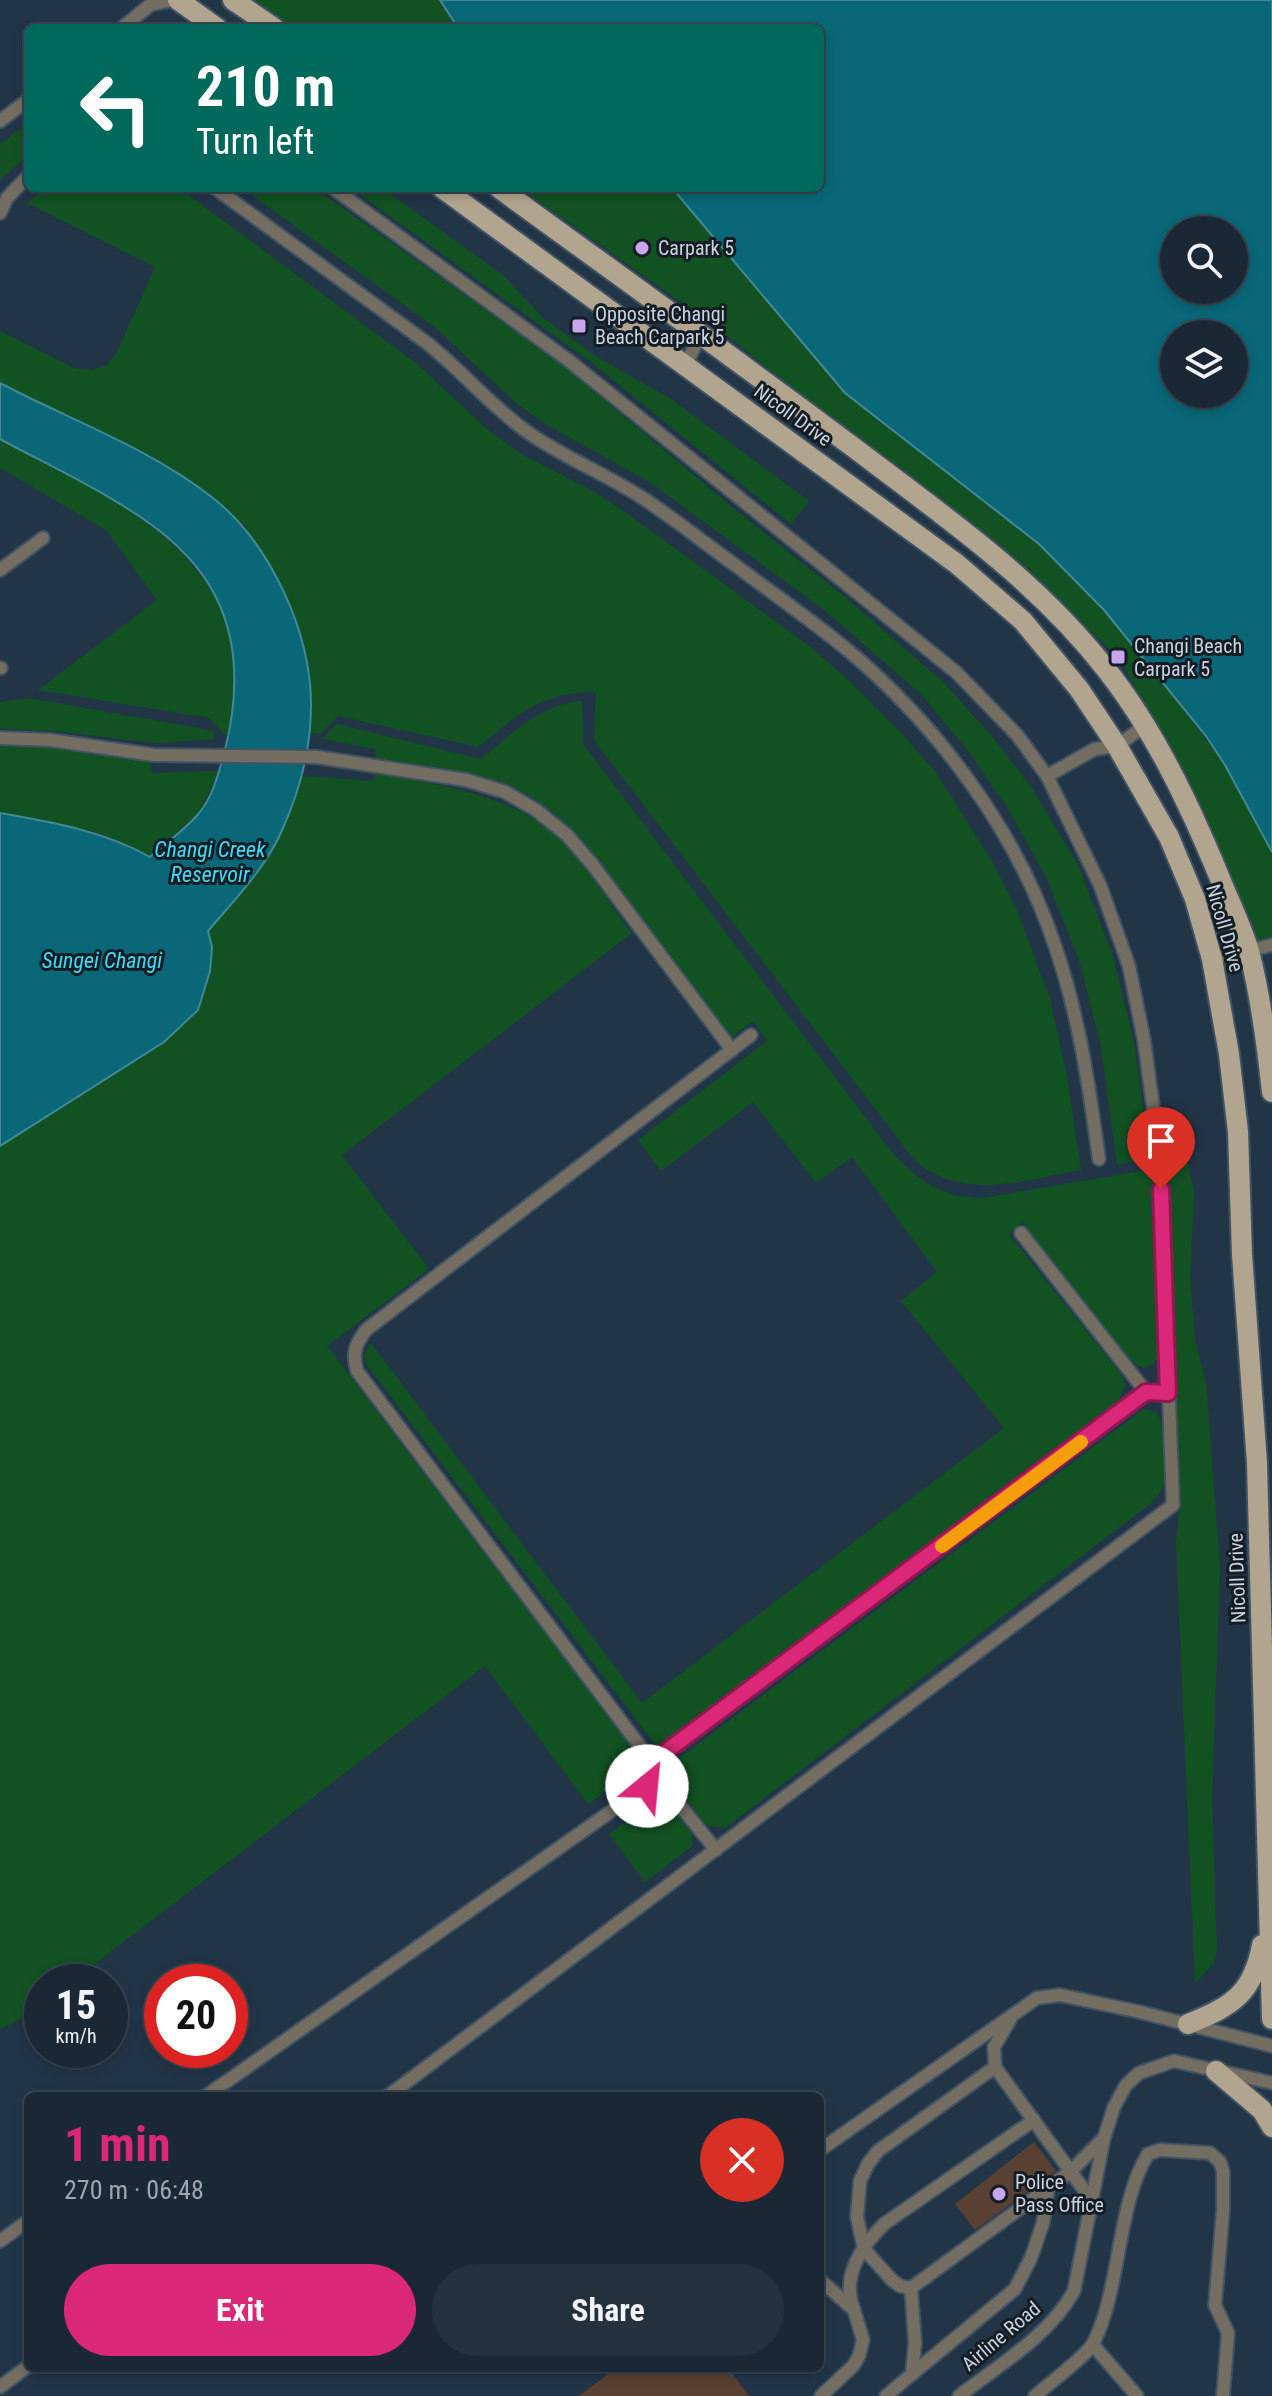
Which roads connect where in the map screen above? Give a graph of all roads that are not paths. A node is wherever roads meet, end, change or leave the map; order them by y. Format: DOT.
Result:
graph roads {
  1 [pos="176,0"];
  2 [pos="233,0"];
  3 [pos="127,24"];
  4 [pos="211,24"];
  5 [pos="268,24"];
  6 [pos="24,103"];
  7 [pos="0,121"];
  8 [pos="24,180"];
  9 [pos="220,192"];
  10 [pos="338,192"];
  11 [pos="448,192"];
  12 [pos="505,192"];
  13 [pos="0,213"];
  14 [pos="701,334"];
  15 [pos="685,366"];
  16 [pos="43,538"];
  17 [pos="0,570"];
  18 [pos="1144,726"];
  19 [pos="0,738"];
  20 [pos="1117,746"];
  21 [pos="1047,776"];
  22 [pos="1272,945"];
  23 [pos="1249,951"];
  24 [pos="1212,959"];
  25 [pos="751,1035"];
  26 [pos="732,1050"];
  27 [pos="1272,1092"];
  28 [pos="1159,1150"];
  29 [pos="1099,1159"];
  30 [pos="1161,1189"];
  31 [pos="1021,1233"];
  32 [pos="1146,1392"];
  33 [pos="1168,1393"];
  34 [pos="652,1762"];
  35 [pos="647,1786"];
  36 [pos="716,1850"];
  37 [pos="1268,1913"];
  38 [pos="1013,2014"];
  39 [pos="1272,2019"];
  40 [pos="1188,2024"];
  41 [pos="1272,2046"];
  42 [pos="995,2067"];
  43 [pos="1216,2071"];
  44 [pos="1272,2083"];
  45 [pos="212,2092"];
  46 [pos="393,2092"];
  47 [pos="1034,2120"];
  48 [pos="1272,2127"];
  49 [pos="1104,2138"];
  50 [pos="824,2147"];
  51 [pos="1071,2171"];
  52 [pos="1048,2189"];
  53 [pos="1092,2201"];
  54 [pos="24,2224"];
  55 [pos="0,2241"];
  56 [pos="864,2249"];
  57 [pos="824,2284"];
  58 [pos="911,2288"];
  59 [pos="854,2310"];
  60 [pos="1093,2345"];
  61 [pos="24,2369"];
  62 [pos="912,2374"];
  63 [pos="0,2387"];
  64 [pos="821,2396"];
  65 [pos="886,2396"];
  66 [pos="959,2396"];
  67 [pos="1035,2396"];
  68 [pos="1137,2396"];
  69 [pos="1223,2396"];
  1 -- 3 [label="lane"];
  1 -- 4 [label="main road"];
  2 -- 5 [label="main road"];
  6 -- 7 [label="lane"];
  8 -- 13 [label="lane"];
  9 -- 29 [label="lane"];
  10 -- 21 [label="lane"];
  11 -- 15 [label="main road, Nicoll Drive"];
  12 -- 14 [label="main road, Nicoll Drive"];
  14 -- 15 [label="lane"];
  14 -- 18 [label="main road, Nicoll Drive"];
  15 -- 20 [label="main road, Nicoll Drive"];
  16 -- 17 [label="lane"];
  18 -- 20 [label="lane"];
  18 -- 23 [label="main road, Nicoll Drive"];
  19 -- 26 [label="lane"];
  20 -- 21 [label="lane"];
  20 -- 24 [label="main road, Nicoll Drive"];
  21 -- 28 [label="lane"];
  22 -- 23 [label="lane"];
  23 -- 24 [label="lane"];
  23 -- 27 [label="main road, Nicoll Drive"];
  24 -- 37 [label="main road, Nicoll Drive"];
  25 -- 26 [label="lane"];
  26 -- 34 [label="lane"];
  30 -- 33 [label="lane"];
  31 -- 32 [label="lane"];
  32 -- 33 [label="lane"];
  32 -- 34 [label="lane"];
  33 -- 36 [label="lane"];
  34 -- 35 [label="lane"];
  35 -- 36 [label="lane"];
  35 -- 45 [label="lane"];
  36 -- 46 [label="lane"];
  37 -- 39 [label="main road, Nicoll Drive"];
  37 -- 40 [label="main road"];
  38 -- 40 [label="lane"];
  38 -- 42 [label="lane"];
  38 -- 50 [label="lane"];
  40 -- 41 [label="lane"];
  42 -- 47 [label="lane"];
  42 -- 56 [label="lane"];
  43 -- 44 [label="lane, Airline Road"];
  43 -- 48 [label="main road"];
  43 -- 49 [label="lane, Airline Road"];
  47 -- 51 [label="lane"];
  47 -- 56 [label="lane"];
  49 -- 51 [label="lane"];
  49 -- 53 [label="lane, Airline Road"];
  51 -- 52 [label="lane"];
  51 -- 53 [label="lane"];
  52 -- 58 [label="lane"];
  52 -- 62 [label="lane"];
  53 -- 66 [label="lane, Airline Road"];
  54 -- 55 [label="lane"];
  56 -- 58 [label="lane"];
  56 -- 59 [label="lane"];
  57 -- 59 [label="lane"];
  58 -- 62 [label="lane"];
  59 -- 64 [label="lane"];
  60 -- 67 [label="lane"];
  60 -- 68 [label="lane"];
  60 -- 69 [label="lane"];
  61 -- 63 [label="lane"];
  62 -- 65 [label="lane"];
}
